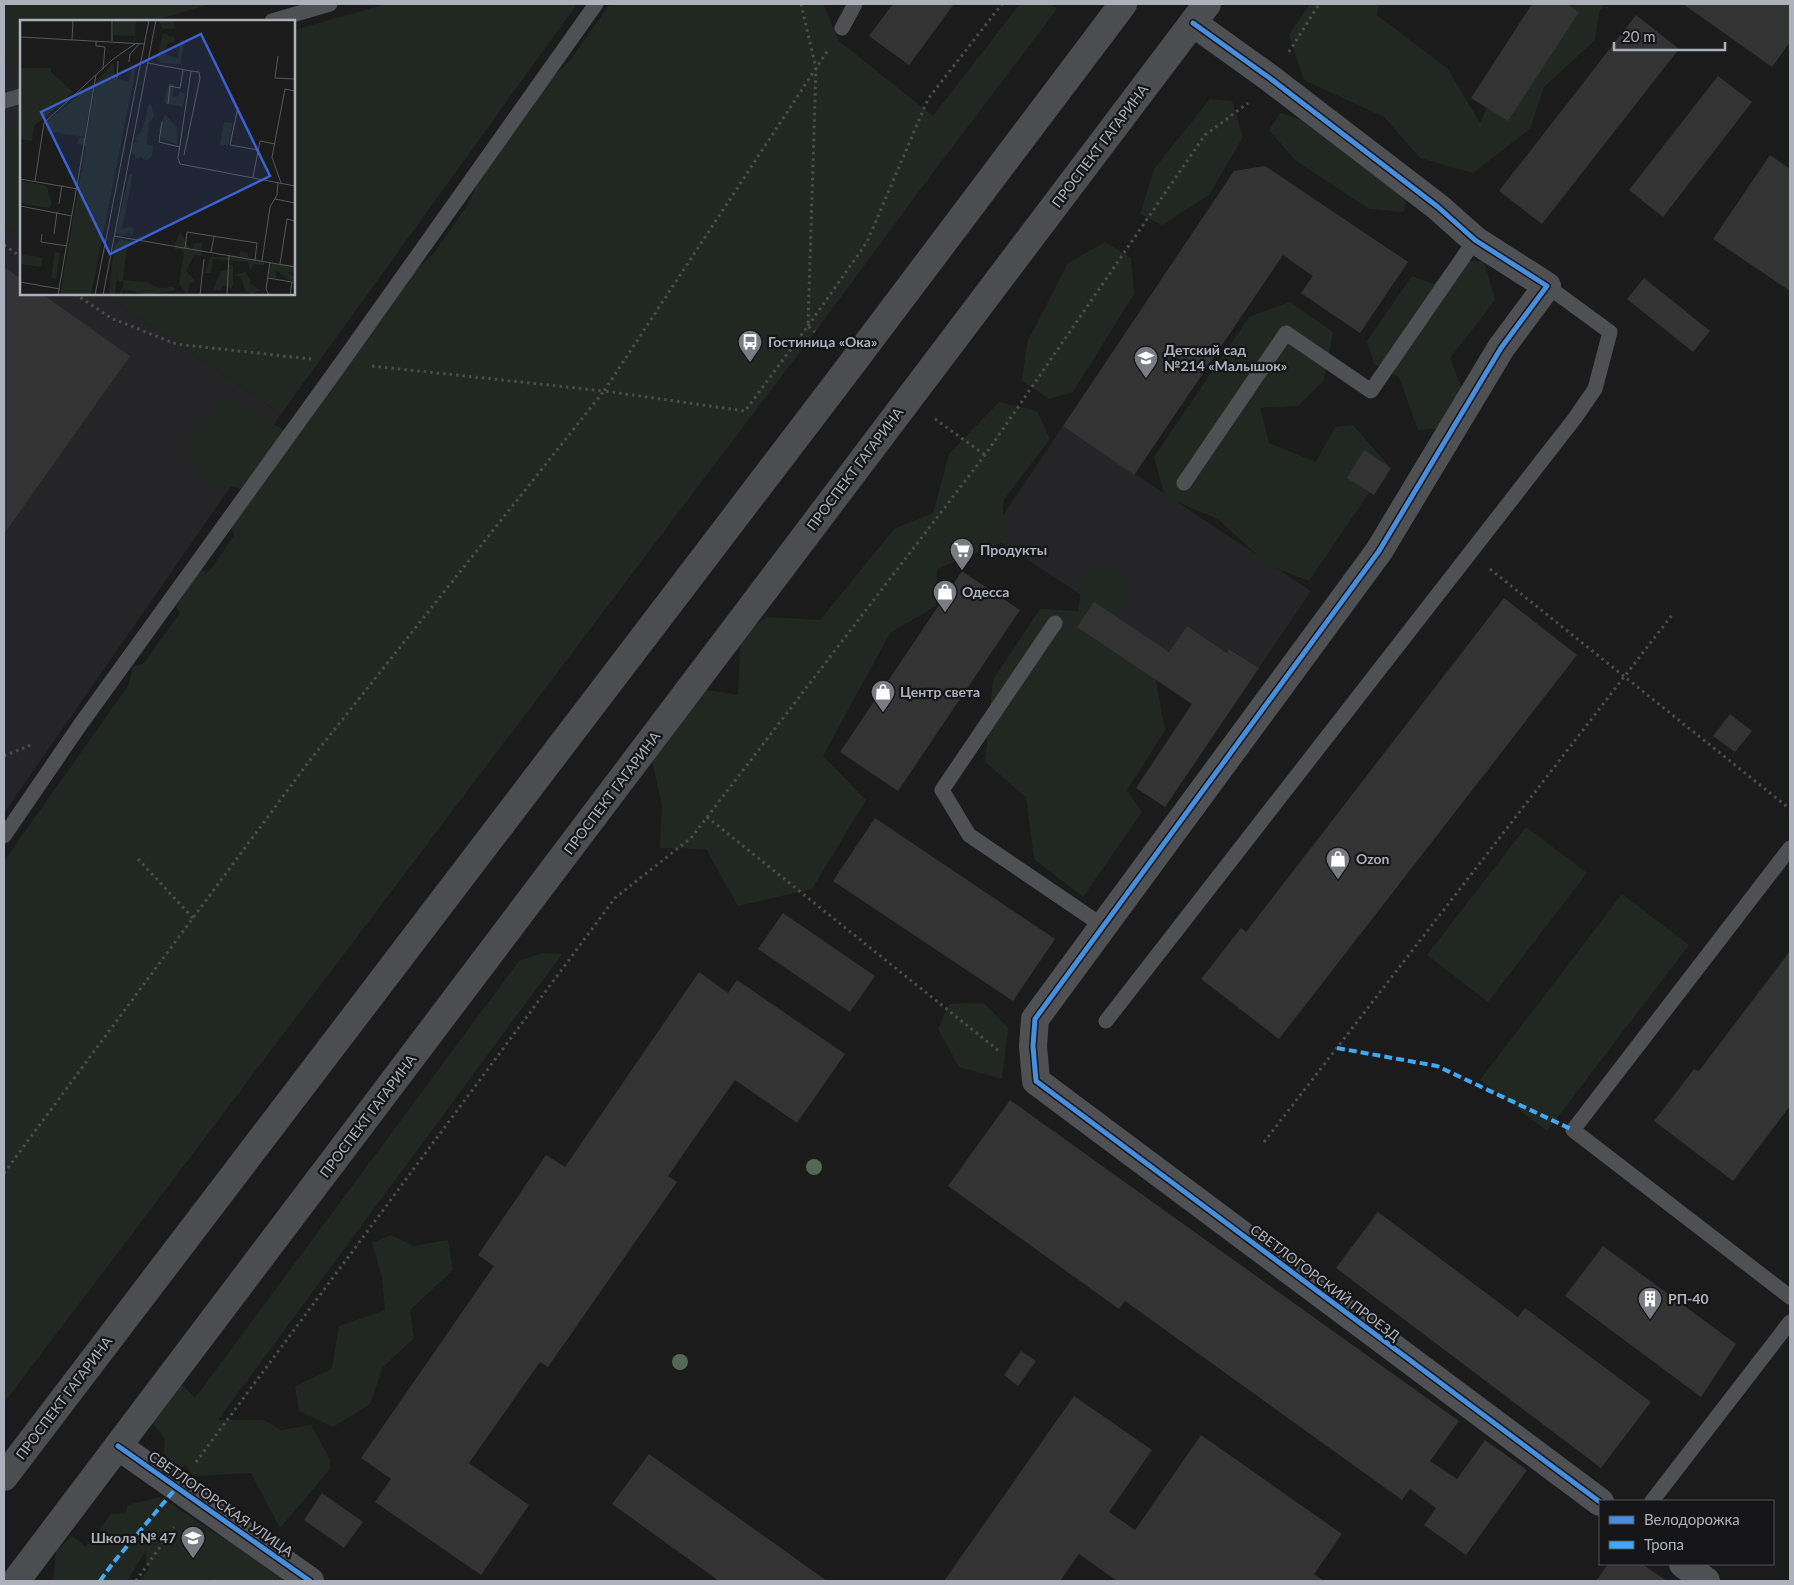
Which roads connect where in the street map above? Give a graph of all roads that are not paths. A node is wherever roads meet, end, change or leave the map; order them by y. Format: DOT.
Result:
graph roads {
  1 [pos="330,4"];
  2 [pos="596,4"];
  3 [pos="855,4"];
  4 [pos="1117,6"];
  5 [pos="1200,13"];
  6 [pos="275,20"];
  7 [pos="842,28"];
  8 [pos="20,96"];
  9 [pos="4,101"];
  10 [pos="1475,240"];
  11 [pos="1547,286"];
  12 [pos="1184,483"];
  13 [pos="1055,623"];
  14 [pos="4,836"];
  15 [pos="1790,848"];
  16 [pos="1103,926"];
  17 [pos="1106,1021"];
  18 [pos="1790,1297"];
  19 [pos="1790,1322"];
  20 [pos="118,1446"];
  21 [pos="4,1477"];
  22 [pos="1653,1500"];
  23 [pos="1599,1501"];
  24 [pos="1683,1565"];
  25 [pos="16,1581"];
  26 [pos="310,1581"];
  27 [pos="1706,1581"];
  1 -- 6 [label="lane"];
  2 -- 14 [label="lane"];
  3 -- 7 [label="lane"];
  4 -- 21 [label="main road, ПРОСПЕКТ ГАГАРИНА"];
  5 -- 10 [label="street"];
  5 -- 20 [label="main road, ПРОСПЕКТ ГАГАРИНА"];
  8 -- 9 [label="lane"];
  10 -- 11 [label="street"];
  10 -- 12 [label="lane"];
  11 -- 16 [label="street"];
  11 -- 17 [label="lane"];
  13 -- 16 [label="lane"];
  15 -- 18 [label="lane"];
  16 -- 23 [label="street, СВЕТЛОГОРСКИЙ ПРОЕЗД"];
  19 -- 22 [label="lane"];
  20 -- 25 [label="main road, ПРОСПЕКТ ГАГАРИНА"];
  20 -- 26 [label="street, СВЕТЛОГОРСКАЯ УЛИЦА"];
  24 -- 27 [label="street"];
}
